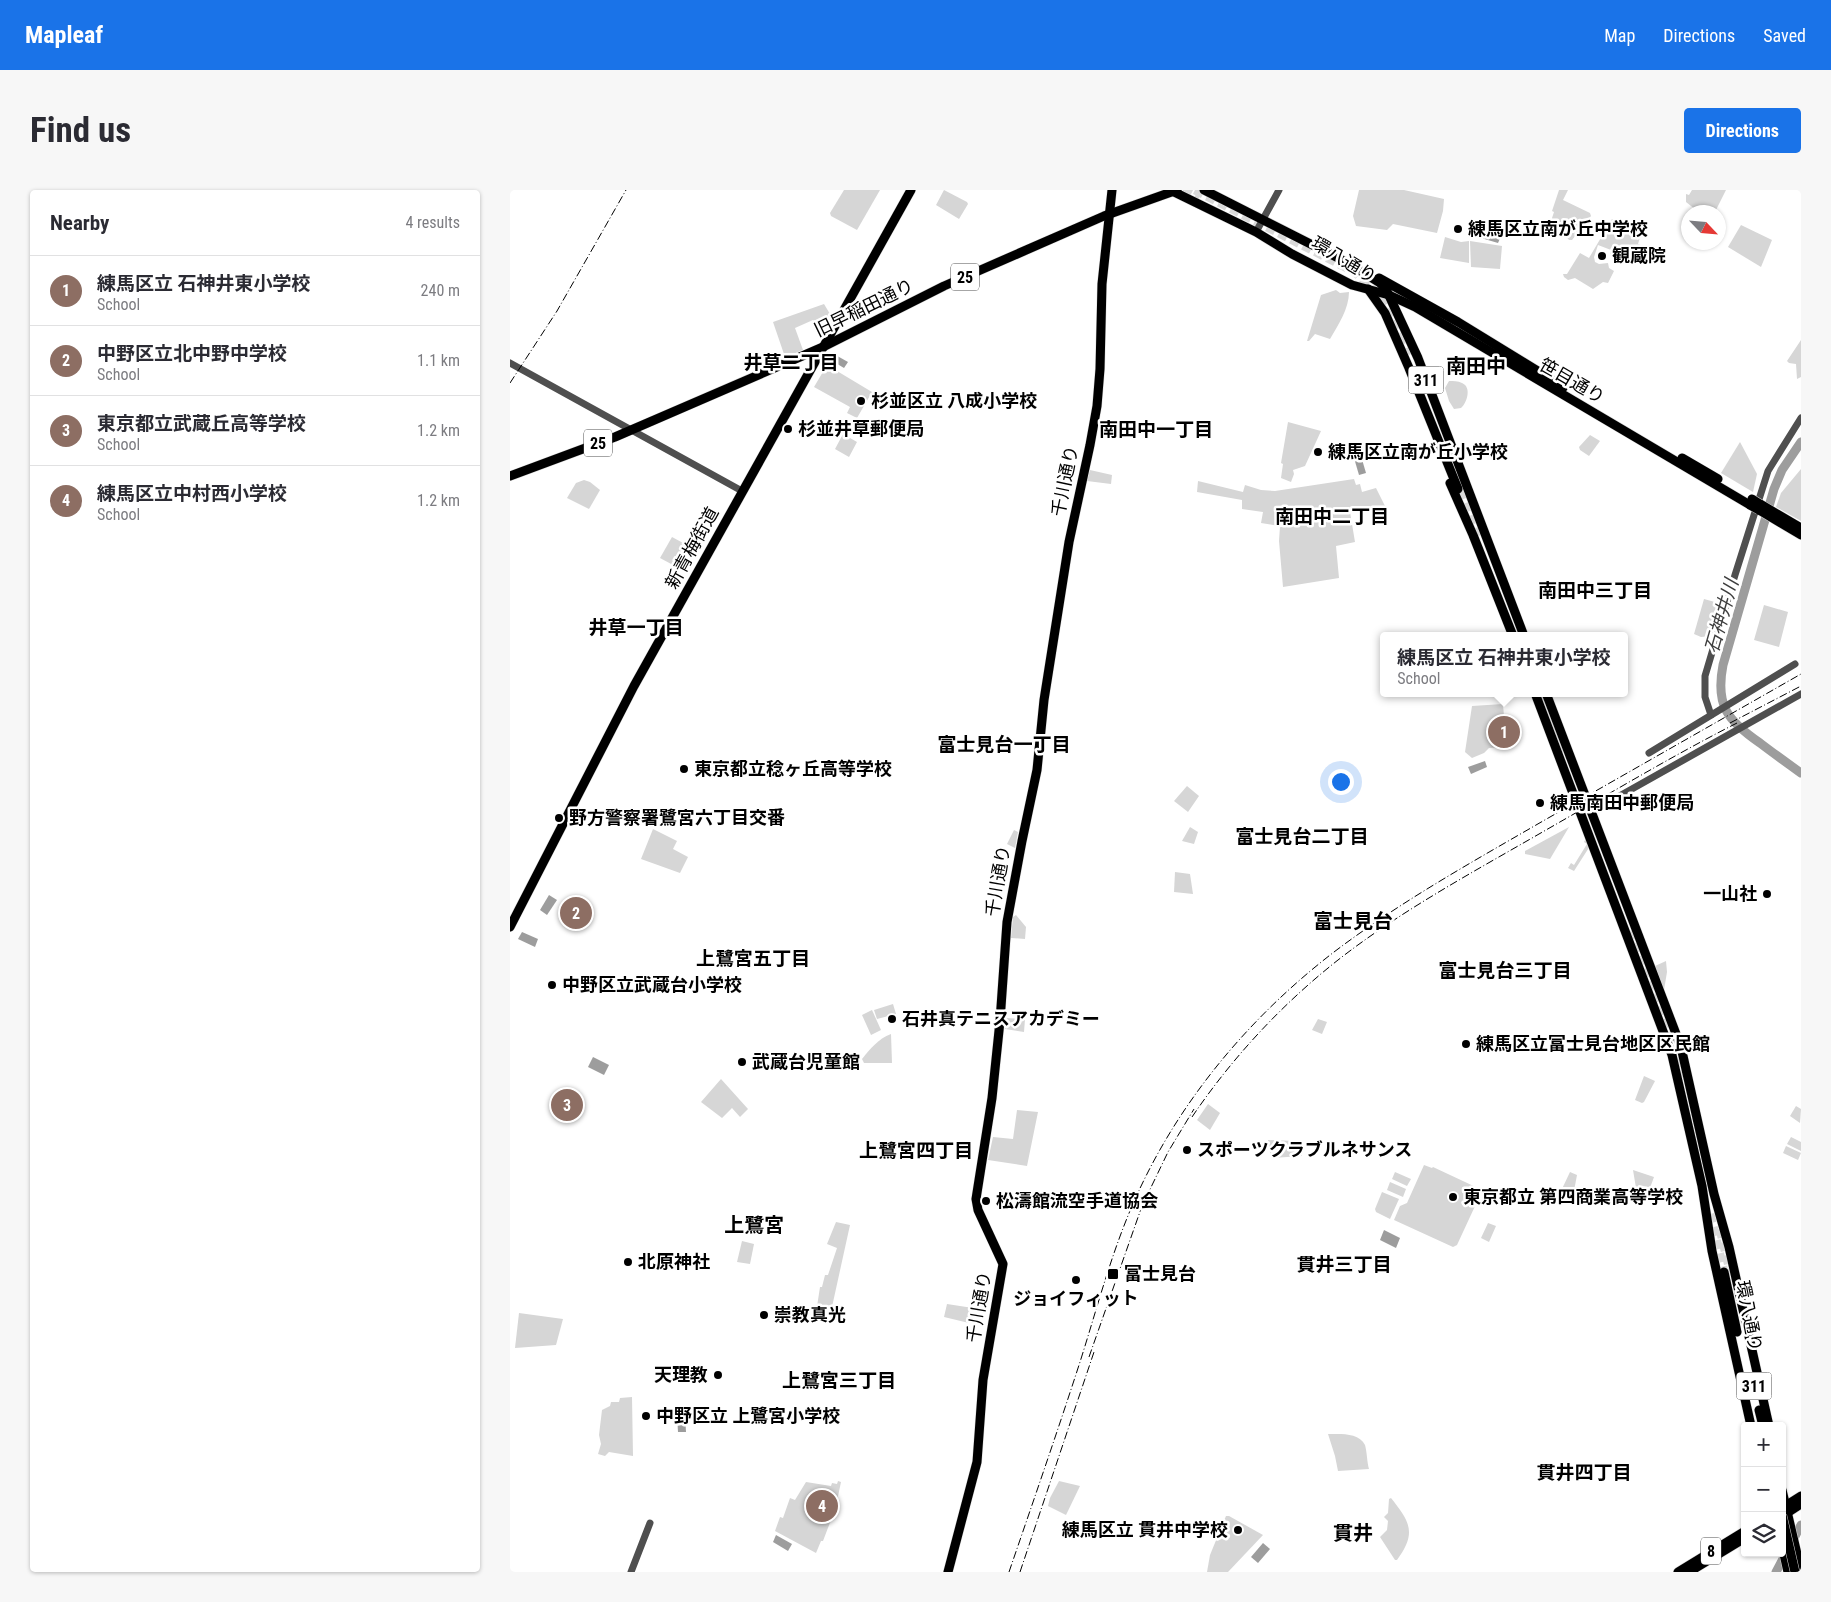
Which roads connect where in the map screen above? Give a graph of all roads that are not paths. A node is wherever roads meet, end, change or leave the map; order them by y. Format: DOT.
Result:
graph roads {
  1 [pos="911,190"];
  2 [pos="1112,190"];
  3 [pos="1173,190"];
  4 [pos="1204,190"];
  5 [pos="1279,190"];
  6 [pos="1216,196"];
  7 [pos="1230,203"];
  8 [pos="1210,209"];
  9 [pos="1109,214"];
  10 [pos="1224,216"];
  11 [pos="1263,221"];
  12 [pos="1256,232"];
  13 [pos="1272,238"];
  14 [pos="1360,270"];
  15 [pos="1368,289"];
  16 [pos="1389,295"];
  17 [pos="1403,295"];
  18 [pos="1415,307"];
  19 [pos="1399,319"];
  20 [pos="823,347"];
  21 [pos="1400,349"];
  22 [pos="1411,354"];
  23 [pos="510,363"];
  24 [pos="1526,365"];
  25 [pos="1801,418"];
  26 [pos="632,430"];
  27 [pos="1460,468"];
  28 [pos="510,476"];
  29 [pos="1458,489"];
  30 [pos="742,491"];
  31 [pos="1751,502"];
  32 [pos="1775,516"];
  33 [pos="1801,528"];
  34 [pos="1801,535"];
  35 [pos="1511,632"];
  36 [pos="1522,632"];
  37 [pos="1795,664"];
  38 [pos="1801,694"];
  39 [pos="1537,697"];
  40 [pos="1548,697"];
  41 [pos="1711,715"];
  42 [pos="1649,752"];
  43 [pos="1591,812"];
  44 [pos="510,927"];
  45 [pos="1727,1274"];
  46 [pos="1745,1360"];
  47 [pos="1743,1378"];
  48 [pos="1748,1391"];
  49 [pos="1746,1401"];
  50 [pos="1760,1403"];
  51 [pos="1750,1422"];
  52 [pos="1755,1422"];
  53 [pos="1762,1422"];
  54 [pos="1767,1422"];
  55 [pos="1786,1491"];
  56 [pos="1801,1496"];
  57 [pos="1801,1504"];
  58 [pos="1786,1509"];
  59 [pos="1786,1510"];
  60 [pos="1784,1512"];
  61 [pos="1784,1512"];
  62 [pos="650,1523"];
  63 [pos="1741,1533"];
  64 [pos="1741,1540"];
  65 [pos="1781,1557"];
  66 [pos="1785,1557"];
  67 [pos="1801,1571"];
  68 [pos="630,1572"];
  69 [pos="948,1572"];
  70 [pos="1678,1572"];
  71 [pos="1689,1572"];
  72 [pos="1783,1572"];
  73 [pos="1788,1572"];
  74 [pos="1795,1572"];
  1 -- 20 [label="main road, 新青梅街道"];
  2 -- 9 [label="main road, 千川通り"];
  3 -- 8 [label="main road"];
  3 -- 9 [label="main road, 旧早稲田通り / 25"];
  4 -- 6 [label="main road, 311"];
  5 -- 11 [label="street"];
  6 -- 7 [label="main road, 311"];
  6 -- 8 [label="main road"];
  7 -- 10 [label="main road"];
  7 -- 11 [label="main road, 311"];
  8 -- 10 [label="main road"];
  9 -- 20 [label="main road, 旧早稲田通り / 25"];
  9 -- 69 [label="main road, 千川通り"];
  10 -- 12 [label="main road"];
  11 -- 12 [label="street"];
  11 -- 14 [label="main road, 311"];
  12 -- 15 [label="main road"];
  13 -- 15 [label="main road, 環八通り / 311"];
  14 -- 16 [label="main road, 311"];
  14 -- 24 [label="main road, 笹目通り"];
  15 -- 16 [label="main road, 笹目通り"];
  15 -- 21 [label="main road, 環八通り / 311"];
  16 -- 18 [label="main road, 笹目通り"];
  16 -- 19 [label="main road, 311"];
  17 -- 24 [label="main road, 笹目通り"];
  18 -- 19 [label="main road"];
  18 -- 31 [label="main road, 笹目通り"];
  19 -- 27 [label="main road, 311"];
  20 -- 26 [label="main road, 旧早稲田通り / 25"];
  20 -- 30 [label="main road, 新青梅街道"];
  21 -- 29 [label="main road, 環八通り / 311"];
  21 -- 35 [label="main road"];
  22 -- 27 [label="main road, 311"];
  23 -- 26 [label="street"];
  24 -- 31 [label="main road, 笹目通り"];
  25 -- 41 [label="street"];
  26 -- 28 [label="main road, 旧早稲田通り / 25"];
  26 -- 30 [label="street"];
  27 -- 36 [label="main road, 311"];
  30 -- 44 [label="main road, 新青梅街道"];
  31 -- 32 [label="main road, 笹目通り, bridge"];
  32 -- 33 [label="main road, 笹目通り"];
  32 -- 34 [label="main road, 笹目通り"];
  37 -- 41 [label="street"];
  38 -- 43 [label="street"];
  39 -- 46 [label="main road"];
  40 -- 43 [label="main road"];
  41 -- 42 [label="street"];
  43 -- 46 [label="main road"];
  45 -- 46 [label="main road, 環八通り / 311"];
  46 -- 47 [label="main road"];
  46 -- 48 [label="main road, 環八通り / 311"];
  46 -- 49 [label="main road"];
  46 -- 50 [label="main road, 環八通り / 311"];
  46 -- 50 [label="main road"];
  47 -- 48 [label="main road"];
  47 -- 49 [label="main road"];
  48 -- 52 [label="main road, 環八通り / 311"];
  49 -- 51 [label="main road"];
  50 -- 53 [label="main road, 環八通り / 311"];
  50 -- 54 [label="main road"];
  55 -- 56 [label="main road"];
  56 -- 58 [label="main road"];
  57 -- 59 [label="main road"];
  60 -- 67 [label="main road"];
  61 -- 74 [label="main road, bridge"];
  62 -- 68 [label="street"];
  63 -- 70 [label="main road, 8"];
  64 -- 71 [label="main road, 8"];
  65 -- 72 [label="main road"];
  66 -- 73 [label="main road"];
}
